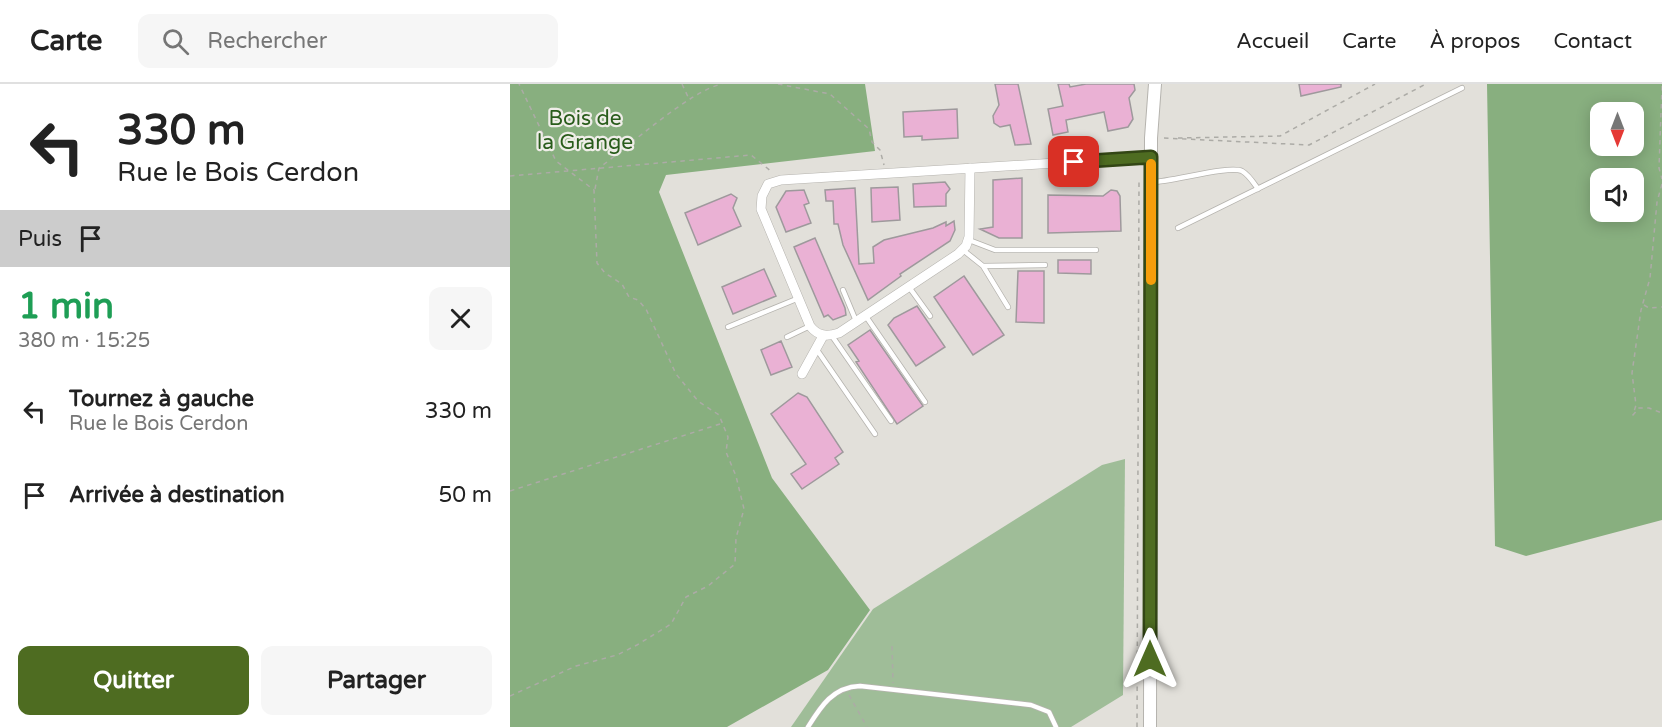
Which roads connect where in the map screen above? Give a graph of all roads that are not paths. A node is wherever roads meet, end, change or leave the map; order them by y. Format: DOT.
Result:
graph roads {
  1 [pos="1156,86"];
  2 [pos="1462,88"];
  3 [pos="1151,157"];
  4 [pos="970,168"];
  5 [pos="1147,178"];
  6 [pos="1258,189"];
  7 [pos="1178,228"];
  8 [pos="968,240"];
  9 [pos="962,249"];
  10 [pos="1096,250"];
  11 [pos="1045,265"];
  12 [pos="983,266"];
  13 [pos="908,285"];
  14 [pos="843,290"];
  15 [pos="799,298"];
  16 [pos="1008,307"];
  17 [pos="865,315"];
  18 [pos="930,316"];
  19 [pos="856,321"];
  20 [pos="810,326"];
  21 [pos="728,327"];
  22 [pos="827,336"];
  23 [pos="787,337"];
  24 [pos="816,349"];
  25 [pos="802,374"];
  26 [pos="925,402"];
  27 [pos="891,421"];
  28 [pos="874,434"];
  29 [pos="808,727"];
  30 [pos="1056,727"];
  31 [pos="1150,727"];
  1 -- 3 [label="main road"];
  2 -- 6 [label="lane"];
  3 -- 4 [label="street"];
  3 -- 5 [label="main road"];
  4 -- 8 [label="street"];
  4 -- 15 [label="street"];
  5 -- 6 [label="lane"];
  5 -- 31 [label="main road"];
  6 -- 7 [label="lane"];
  8 -- 9 [label="street"];
  8 -- 10 [label="lane"];
  9 -- 12 [label="lane"];
  9 -- 13 [label="street"];
  11 -- 12 [label="lane"];
  12 -- 16 [label="lane"];
  13 -- 17 [label="street"];
  13 -- 18 [label="lane"];
  14 -- 19 [label="lane"];
  15 -- 20 [label="street"];
  15 -- 21 [label="lane"];
  17 -- 19 [label="street"];
  17 -- 26 [label="lane"];
  19 -- 22 [label="street"];
  20 -- 22 [label="street"];
  20 -- 23 [label="lane"];
  22 -- 24 [label="street"];
  22 -- 27 [label="lane"];
  24 -- 25 [label="street"];
  24 -- 28 [label="lane"];
  29 -- 30 [label="lane"];
}
